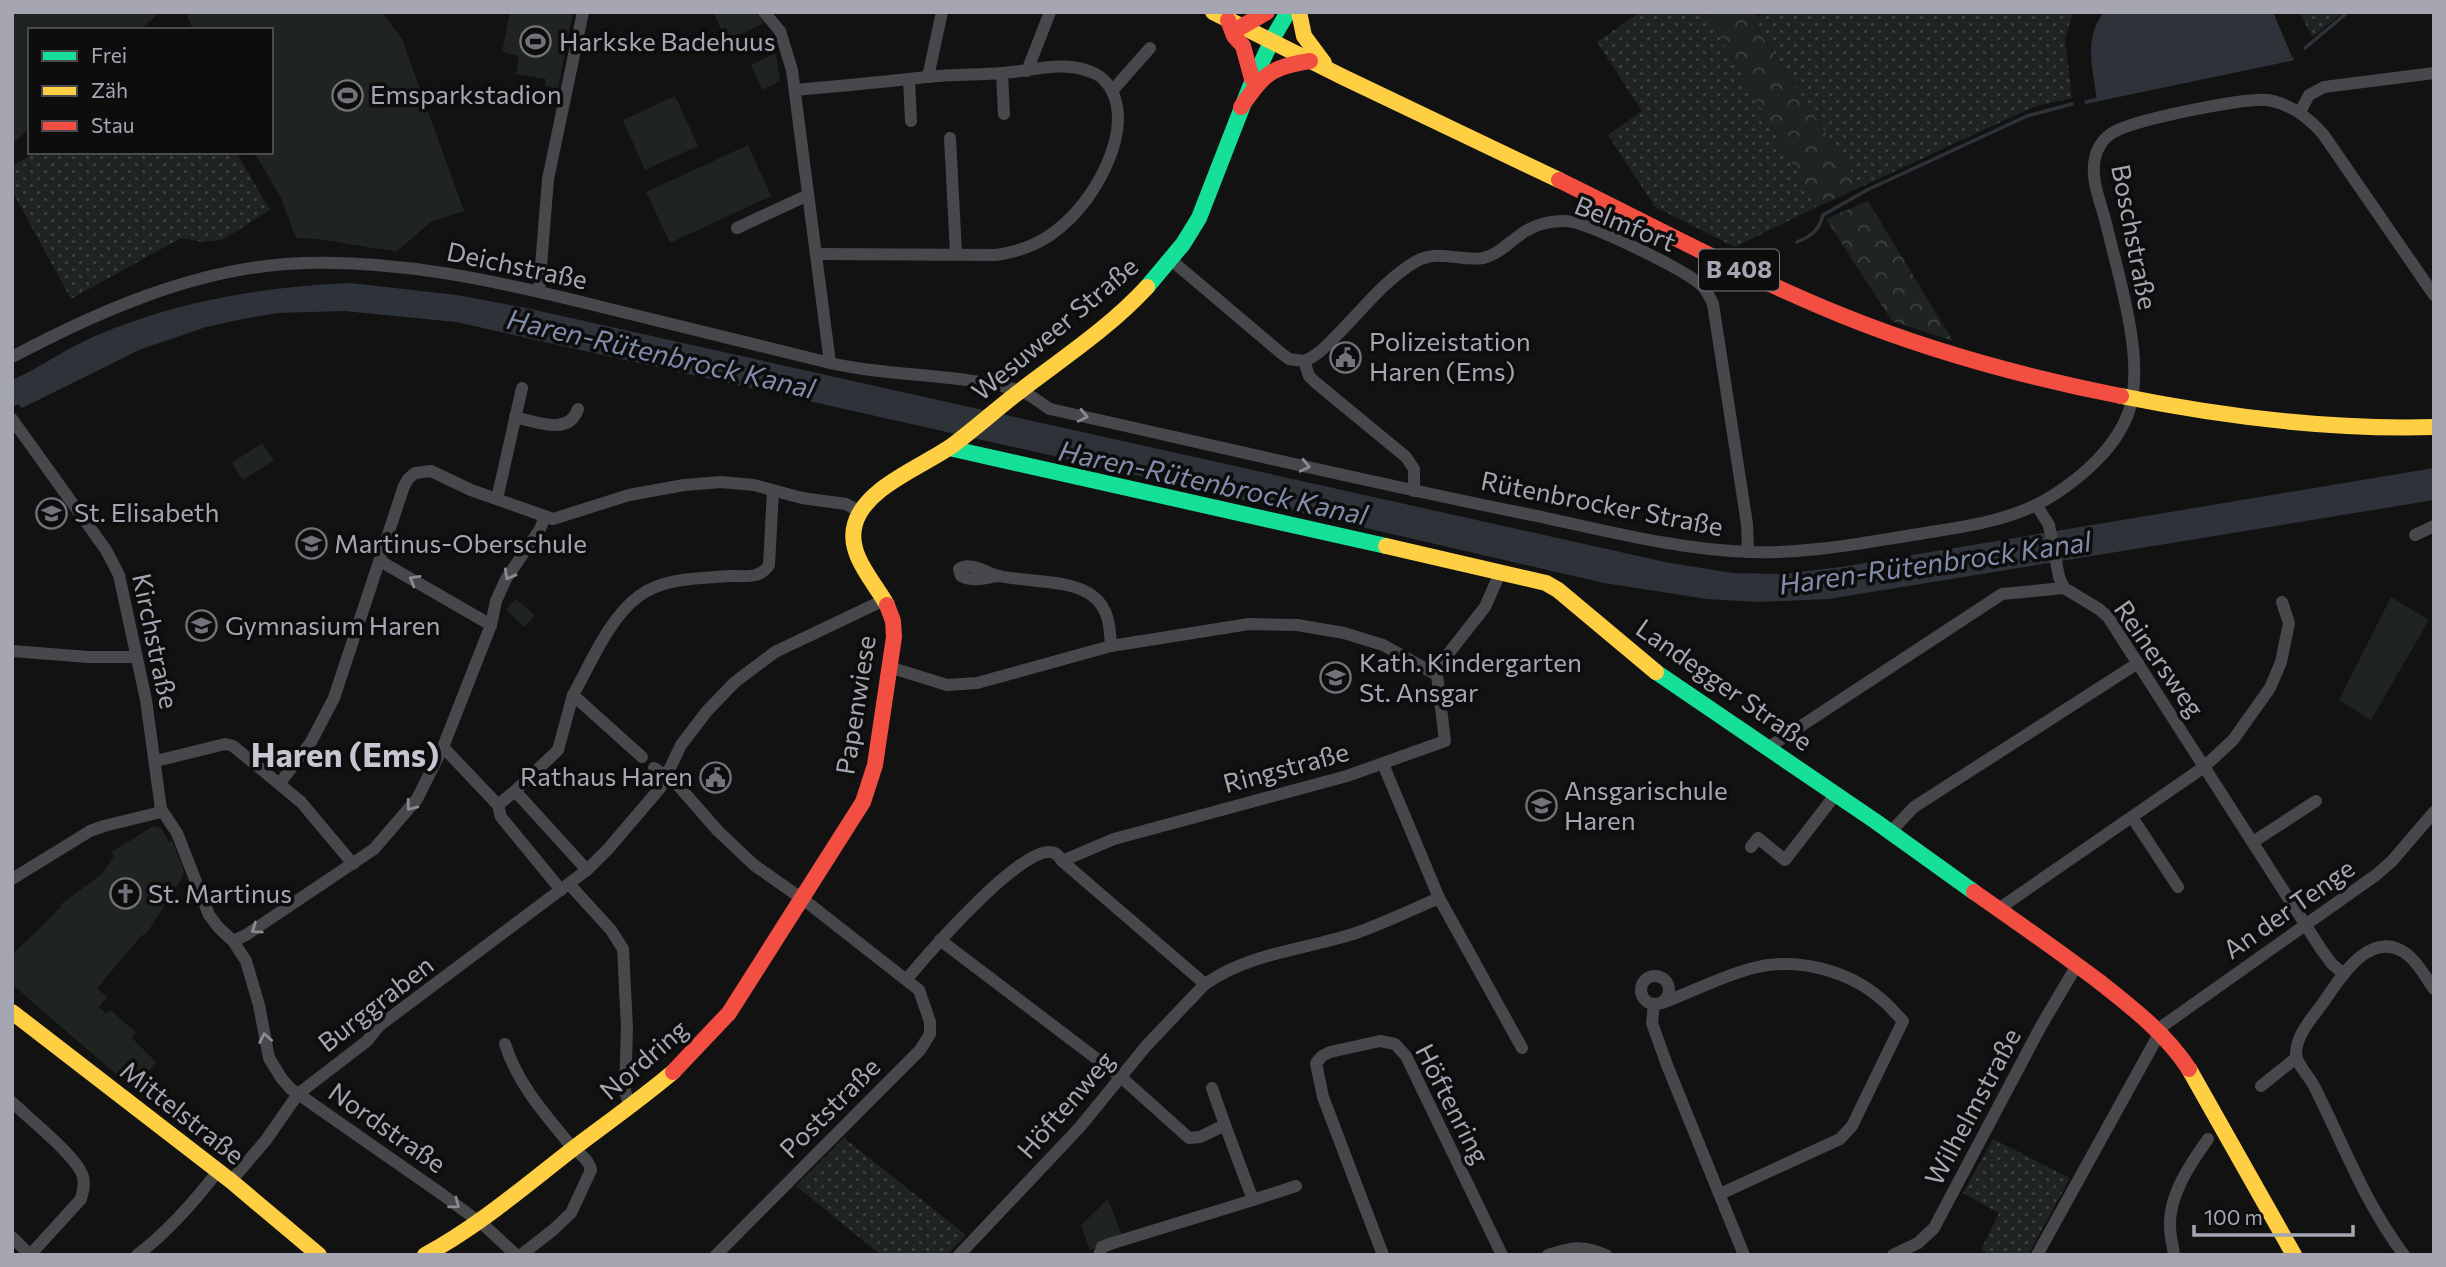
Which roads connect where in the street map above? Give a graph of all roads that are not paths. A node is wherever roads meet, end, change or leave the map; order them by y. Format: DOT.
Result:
graph roads {
  1 [pos="583,12"];
  2 [pos="764,12"];
  3 [pos="943,12"];
  4 [pos="1050,12"];
  5 [pos="1267,12"];
  6 [pos="1288,12"];
  7 [pos="1299,12"];
  8 [pos="1227,19"];
  9 [pos="1270,40"];
  10 [pos="1150,48"];
  11 [pos="1311,61"];
  12 [pos="1327,68"];
  13 [pos="1027,71"];
  14 [pos="1002,73"];
  15 [pos="2434,73"];
  16 [pos="928,77"];
  17 [pos="1252,79"];
  18 [pos="909,80"];
  19 [pos="795,90"];
  20 [pos="1112,91"];
  21 [pos="1241,107"];
  22 [pos="2300,112"];
  23 [pos="1004,114"];
  24 [pos="911,121"];
  25 [pos="950,138"];
  26 [pos="808,195"];
  27 [pos="737,228"];
  28 [pos="956,253"];
  29 [pos="818,254"];
  30 [pos="1171,260"];
  31 [pos="539,291"];
  32 [pos="2434,295"];
  33 [pos="12,357"];
  34 [pos="1304,361"];
  35 [pos="830,363"];
  36 [pos="522,388"];
  37 [pos="1021,391"];
  38 [pos="2131,398"];
  39 [pos="578,409"];
  40 [pos="515,417"];
  41 [pos="2434,427"];
  42 [pos="14,428"];
  43 [pos="954,444"];
  44 [pos="773,491"];
  45 [pos="1414,491"];
  46 [pos="497,499"];
  47 [pos="2037,506"];
  48 [pos="860,512"];
  49 [pos="545,517"];
  50 [pos="2434,526"];
  51 [pos="2415,535"];
  52 [pos="1748,552"];
  53 [pos="380,561"];
  54 [pos="1500,573"];
  55 [pos="1000,576"];
  56 [pos="2064,588"];
  57 [pos="884,600"];
  58 [pos="2282,602"];
  59 [pos="491,625"];
  60 [pos="1111,646"];
  61 [pos="12,651"];
  62 [pos="135,657"];
  63 [pos="2138,663"];
  64 [pos="889,667"];
  65 [pos="1437,675"];
  66 [pos="573,695"];
  67 [pos="443,747"];
  68 [pos="1769,747"];
  69 [pos="642,757"];
  70 [pos="156,761"];
  71 [pos="1383,764"];
  72 [pos="2204,767"];
  73 [pos="654,768"];
  74 [pos="667,776"];
  75 [pos="280,783"];
  76 [pos="515,791"];
  77 [pos="1836,794"];
  78 [pos="2316,801"];
  79 [pos="161,809"];
  80 [pos="499,811"];
  81 [pos="2434,812"];
  82 [pos="2132,817"];
  83 [pos="1892,833"];
  84 [pos="2253,842"];
  85 [pos="1751,847"];
  86 [pos="1062,861"];
  87 [pos="353,864"];
  88 [pos="587,870"];
  89 [pos="12,879"];
  90 [pos="565,887"];
  91 [pos="2178,887"];
  92 [pos="1439,898"];
  93 [pos="802,899"];
  94 [pos="1997,910"];
  95 [pos="2307,926"];
  96 [pos="940,940"];
  97 [pos="233,941"];
  98 [pos="2077,965"];
  99 [pos="2344,974"];
  100 [pos="907,979"];
  101 [pos="1205,984"];
  102 [pos="2434,989"];
  103 [pos="12,1013"];
  104 [pos="2159,1032"];
  105 [pos="505,1044"];
  106 [pos="1522,1048"];
  107 [pos="2296,1058"];
  108 [pos="1122,1078"];
  109 [pos="2261,1086"];
  110 [pos="1212,1088"];
  111 [pos="299,1094"];
  112 [pos="12,1102"];
  113 [pos="630,1108"];
  114 [pos="1225,1125"];
  115 [pos="2208,1139"];
  116 [pos="573,1149"];
  117 [pos="224,1176"];
  118 [pos="1296,1186"];
  119 [pos="1720,1194"];
  120 [pos="1253,1200"];
  121 [pos="478,1222"];
  122 [pos="12,1237"];
  123 [pos="721,1253"];
  124 [pos="30,1255"];
  125 [pos="137,1255"];
  126 [pos="319,1255"];
  127 [pos="425,1255"];
  128 [pos="516,1255"];
  129 [pos="521,1255"];
  130 [pos="959,1255"];
  131 [pos="1099,1255"];
  132 [pos="1383,1255"];
  133 [pos="1502,1255"];
  134 [pos="1548,1255"];
  135 [pos="1606,1255"];
  136 [pos="1744,1255"];
  137 [pos="1893,1255"];
  138 [pos="2038,1255"];
  139 [pos="2174,1255"];
  140 [pos="2294,1255"];
  141 [pos="2404,1255"];
  1 -- 31 [label="street"];
  2 -- 19 [label="street"];
  3 -- 16 [label="street"];
  4 -- 13 [label="street"];
  5 -- 8 [label="main road"];
  6 -- 9 [label="main road, Wesuweer Straße"];
  7 -- 12 [label="main road"];
  8 -- 9 [label="main road, B 408"];
  8 -- 17 [label="main road"];
  9 -- 11 [label="main road, B 408"];
  9 -- 17 [label="main road, Wesuweer Straße"];
  10 -- 20 [label="street"];
  11 -- 12 [label="main road, B 408"];
  11 -- 21 [label="main road"];
  12 -- 38 [label="main road, B 408"];
  13 -- 14 [label="street"];
  13 -- 20 [label="street"];
  14 -- 16 [label="street"];
  14 -- 23 [label="street"];
  15 -- 22 [label="street"];
  16 -- 18 [label="street"];
  17 -- 21 [label="main road, Wesuweer Straße"];
  18 -- 19 [label="street"];
  18 -- 24 [label="street"];
  19 -- 26 [label="street"];
  20 -- 28 [label="street"];
  21 -- 30 [label="main road, Wesuweer Straße"];
  22 -- 32 [label="street, Boschstraße"];
  22 -- 38 [label="street, Boschstraße"];
  25 -- 28 [label="street"];
  26 -- 27 [label="street"];
  26 -- 29 [label="street"];
  28 -- 29 [label="street"];
  29 -- 35 [label="street"];
  30 -- 34 [label="street"];
  30 -- 37 [label="main road, Wesuweer Straße"];
  31 -- 33 [label="street, Deichstraße"];
  31 -- 35 [label="street, Deichstraße"];
  34 -- 45 [label="street"];
  34 -- 52 [label="street, Belmfort"];
  35 -- 37 [label="street, Deichstraße"];
  36 -- 40 [label="street"];
  37 -- 43 [label="main road, Wesuweer Straße"];
  37 -- 45 [label="street, Rütenbrocker Straße, one-way"];
  38 -- 41 [label="main road, B 408"];
  38 -- 47 [label="street, Rütenbrocker Straße"];
  39 -- 40 [label="street"];
  40 -- 46 [label="street"];
  42 -- 62 [label="street, Kirchstraße"];
  43 -- 48 [label="main road, Wesuweer Straße"];
  43 -- 54 [label="main road, Landegger Straße"];
  44 -- 48 [label="street"];
  44 -- 49 [label="street"];
  44 -- 66 [label="street"];
  45 -- 52 [label="street, Rütenbrocker Straße"];
  46 -- 49 [label="street"];
  46 -- 53 [label="street"];
  47 -- 52 [label="street, Rütenbrocker Straße"];
  47 -- 56 [label="street"];
  48 -- 57 [label="main road, Papenwiese"];
  49 -- 59 [label="street, one-way"];
  50 -- 51 [label="street"];
  59 -- 53 [label="street, one-way"];
  53 -- 75 [label="street"];
  54 -- 65 [label="street"];
  54 -- 68 [label="main road, Landegger Straße"];
  55 -- 60 [label="street"];
  56 -- 63 [label="street, Reinersweg"];
  56 -- 68 [label="street"];
  57 -- 64 [label="main road, Papenwiese"];
  57 -- 74 [label="street, Burggraben"];
  58 -- 72 [label="street"];
  59 -- 67 [label="street"];
  60 -- 64 [label="street"];
  60 -- 65 [label="street"];
  61 -- 62 [label="street"];
  62 -- 70 [label="street, Kirchstraße"];
  63 -- 72 [label="street, Reinersweg"];
  63 -- 83 [label="street"];
  64 -- 93 [label="main road, Papenwiese"];
  65 -- 71 [label="street"];
  66 -- 69 [label="street"];
  66 -- 76 [label="street"];
  67 -- 80 [label="street"];
  67 -- 87 [label="street, one-way"];
  68 -- 77 [label="main road, Landegger Straße"];
  70 -- 75 [label="street"];
  70 -- 79 [label="street, Kirchstraße"];
  71 -- 86 [label="street, Ringstraße"];
  71 -- 92 [label="street, Ringstraße"];
  72 -- 82 [label="street"];
  72 -- 84 [label="street, Reinersweg"];
  73 -- 74 [label="street"];
  74 -- 88 [label="street, Burggraben"];
  74 -- 93 [label="street"];
  75 -- 87 [label="street"];
  76 -- 80 [label="street"];
  76 -- 88 [label="street"];
  77 -- 83 [label="main road, Landegger Straße"];
  77 -- 85 [label="street"];
  78 -- 84 [label="street"];
  79 -- 89 [label="street"];
  79 -- 97 [label="street, Nordstraße"];
  80 -- 90 [label="street"];
  81 -- 95 [label="street, An der Tenge"];
  82 -- 91 [label="street"];
  82 -- 94 [label="street"];
  83 -- 94 [label="main road, Landegger Straße"];
  84 -- 95 [label="street, Reinersweg"];
  86 -- 96 [label="street, Ringstraße"];
  86 -- 101 [label="street"];
  87 -- 97 [label="street, one-way"];
  88 -- 90 [label="street, Burggraben"];
  90 -- 111 [label="street, Burggraben"];
  90 -- 113 [label="street"];
  92 -- 101 [label="street"];
  92 -- 106 [label="street, Ringstraße"];
  93 -- 100 [label="street"];
  93 -- 113 [label="main road, Nordring"];
  94 -- 98 [label="main road, Landegger Straße"];
  95 -- 99 [label="street, Reinersweg"];
  95 -- 104 [label="street, An der Tenge"];
  96 -- 100 [label="street, Ringstraße"];
  96 -- 108 [label="street"];
  111 -- 97 [label="street, Nordstraße, one-way"];
  98 -- 104 [label="main road, Landegger Straße"];
  98 -- 137 [label="street, Wilhelmstraße"];
  99 -- 102 [label="street"];
  99 -- 107 [label="street"];
  100 -- 123 [label="street, Poststraße"];
  101 -- 108 [label="street, Höftenweg"];
  103 -- 117 [label="main road, Mittelstraße"];
  104 -- 138 [label="street"];
  104 -- 140 [label="main road, Landegger Straße"];
  105 -- 116 [label="street"];
  107 -- 109 [label="street"];
  107 -- 141 [label="street"];
  108 -- 114 [label="street"];
  108 -- 130 [label="street, Höftenweg"];
  110 -- 114 [label="street"];
  111 -- 117 [label="street, Burggraben"];
  111 -- 121 [label="street, Nordstraße, one-way"];
  112 -- 124 [label="street"];
  113 -- 116 [label="main road, Nordring"];
  114 -- 120 [label="street"];
  115 -- 139 [label="street"];
  116 -- 121 [label="main road, Nordring"];
  116 -- 129 [label="street"];
  117 -- 125 [label="street, Burggraben"];
  117 -- 126 [label="main road, Mittelstraße"];
  118 -- 120 [label="street"];
  119 -- 119 [label="street"];
  119 -- 136 [label="street"];
  120 -- 131 [label="street"];
  121 -- 127 [label="main road, Nordring"];
  121 -- 128 [label="street, Nordstraße"];
  122 -- 124 [label="street"];
  132 -- 133 [label="street, Höftenring"];
  134 -- 135 [label="street"];
}
